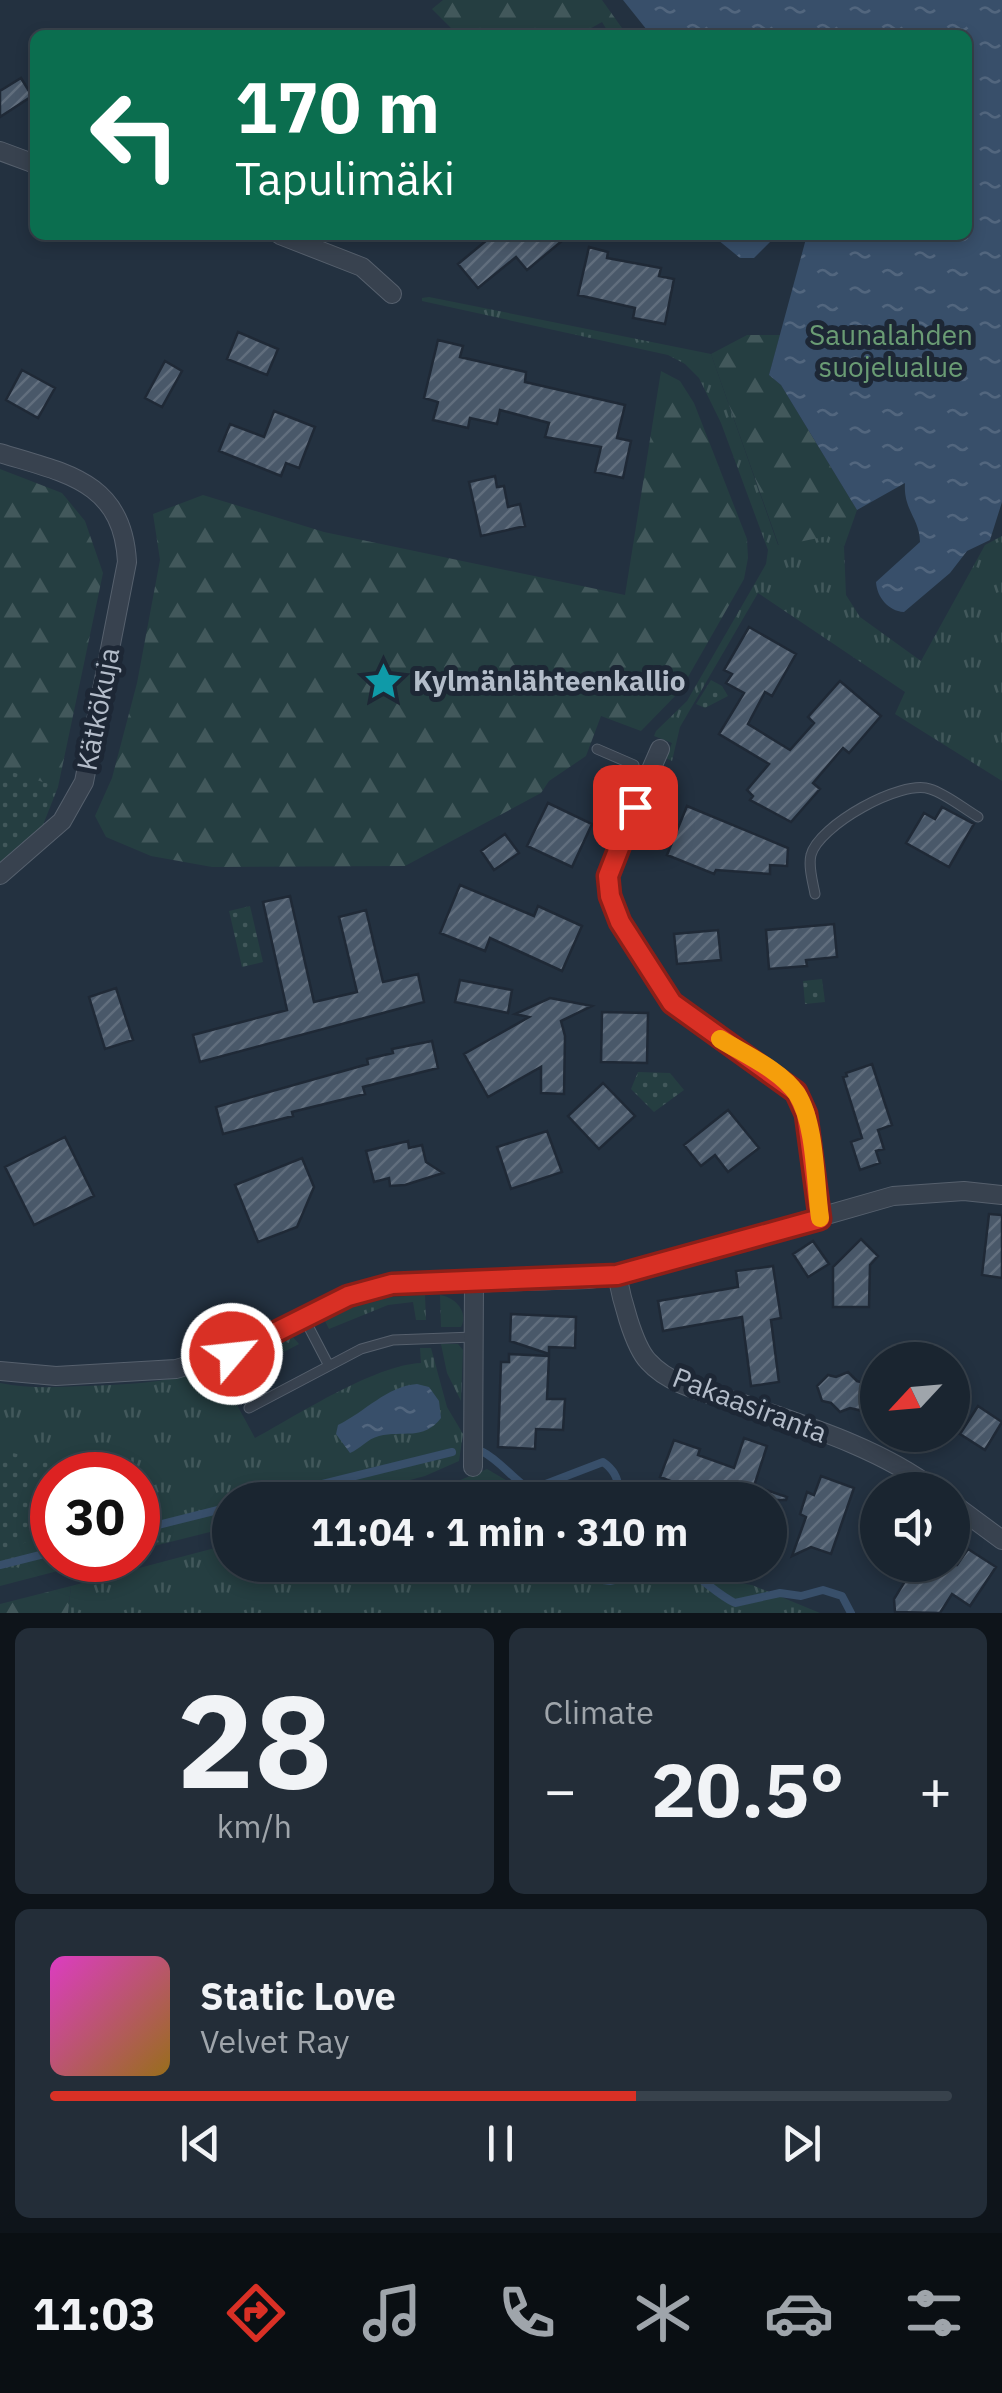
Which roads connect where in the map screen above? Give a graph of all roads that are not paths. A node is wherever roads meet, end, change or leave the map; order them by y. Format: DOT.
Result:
graph roads {
  1 [pos="0,151"];
  2 [pos="30,162"];
  3 [pos="293,240"];
  4 [pos="392,294"];
  5 [pos="0,453"];
  6 [pos="660,749"];
  7 [pos="597,750"];
  8 [pos="634,765"];
  9 [pos="978,817"];
  10 [pos="0,875"];
  11 [pos="816,894"];
  12 [pos="1002,1195"];
  13 [pos="820,1219"];
  14 [pos="617,1275"];
  15 [pos="474,1283"];
  16 [pos="304,1316"];
  17 [pos="473,1337"];
  18 [pos="328,1364"];
  19 [pos="0,1372"];
  20 [pos="249,1408"];
  21 [pos="472,1467"];
  22 [pos="906,1472"];
  23 [pos="970,1516"];
  24 [pos="1002,1540"];
  1 -- 2 [label="street"];
  3 -- 4 [label="street"];
  5 -- 10 [label="street, Kätkökuja"];
  6 -- 13 [label="street"];
  7 -- 8 [label="lane"];
  9 -- 11 [label="lane"];
  12 -- 13 [label="street"];
  13 -- 14 [label="street"];
  14 -- 15 [label="street"];
  14 -- 22 [label="street, Pakaasiranta"];
  15 -- 16 [label="street"];
  15 -- 17 [label="street"];
  16 -- 18 [label="lane"];
  16 -- 19 [label="street"];
  17 -- 18 [label="lane"];
  17 -- 21 [label="street"];
  18 -- 20 [label="lane"];
  23 -- 24 [label="street"];
}
